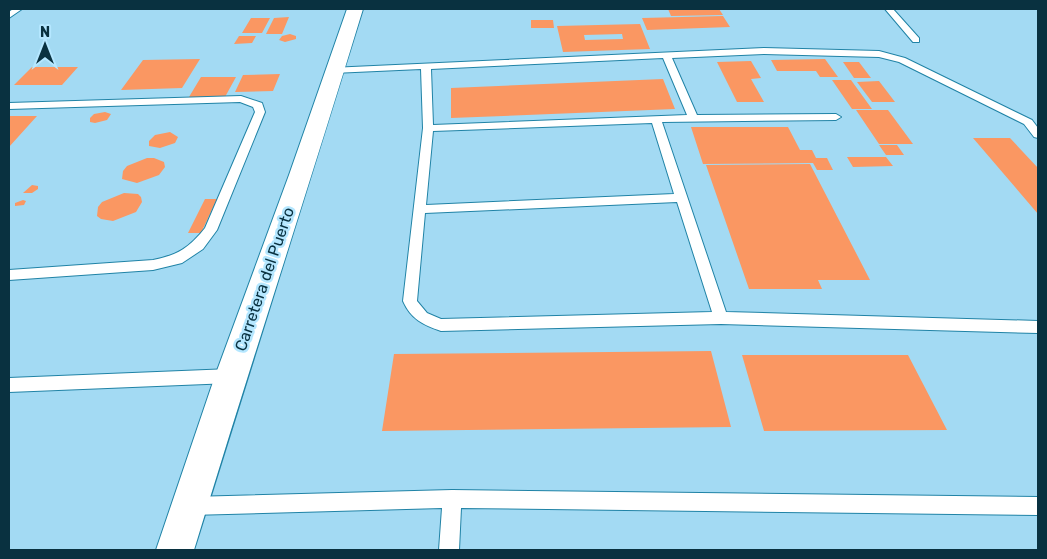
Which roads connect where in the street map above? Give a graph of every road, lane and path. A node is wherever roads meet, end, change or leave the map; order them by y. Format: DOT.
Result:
graph roads {
  1 [pos="18,9"];
  2 [pos="354,9"];
  3 [pos="889,9"];
  4 [pos="9,16"];
  5 [pos="916,40"];
  6 [pos="666,55"];
  7 [pos="426,66"];
  8 [pos="334,70"];
  9 [pos="9,106"];
  10 [pos="836,117"];
  11 [pos="693,118"];
  12 [pos="656,120"];
  13 [pos="428,128"];
  14 [pos="1038,135"];
  15 [pos="682,198"];
  16 [pos="421,209"];
  17 [pos="9,275"];
  18 [pos="721,318"];
  19 [pos="1038,327"];
  20 [pos="231,376"];
  21 [pos="9,385"];
  22 [pos="452,499"];
  23 [pos="189,506"];
  24 [pos="1038,506"];
  25 [pos="175,550"];
  26 [pos="449,550"];
  1 -- 4 [label="lane"];
  2 -- 8 [label="main road, Carretera del Puerto"];
  3 -- 5 [label="lane"];
  6 -- 7 [label="lane"];
  6 -- 11 [label="lane"];
  6 -- 14 [label="lane"];
  7 -- 8 [label="lane"];
  7 -- 13 [label="lane"];
  8 -- 20 [label="main road, Carretera del Puerto"];
  9 -- 17 [label="lane"];
  10 -- 11 [label="lane"];
  11 -- 12 [label="lane"];
  12 -- 13 [label="lane"];
  12 -- 15 [label="lane"];
  13 -- 16 [label="lane"];
  15 -- 16 [label="lane"];
  15 -- 18 [label="lane"];
  16 -- 18 [label="lane"];
  18 -- 19 [label="lane"];
  20 -- 21 [label="lane"];
  20 -- 23 [label="main road, Carretera del Puerto"];
  22 -- 23 [label="lane"];
  22 -- 24 [label="lane"];
  22 -- 26 [label="lane"];
  23 -- 25 [label="main road, Carretera del Puerto"];
}
